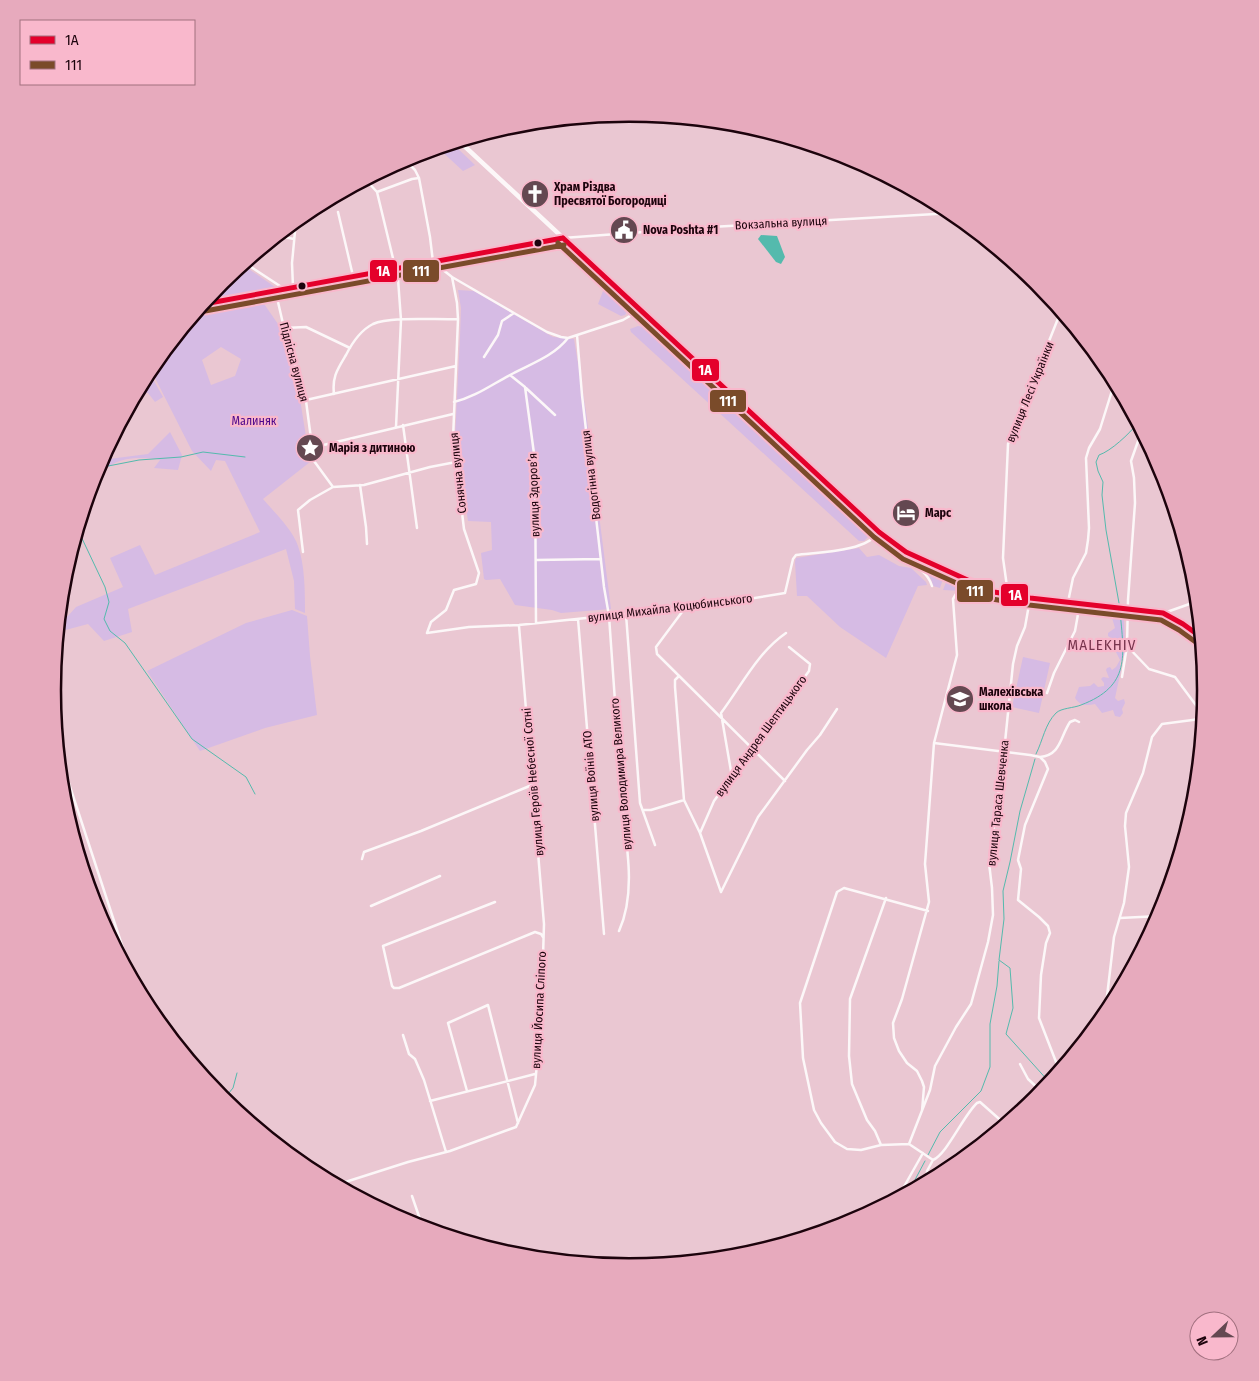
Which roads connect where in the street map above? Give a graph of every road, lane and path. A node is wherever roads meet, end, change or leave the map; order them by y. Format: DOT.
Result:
graph roads {
  1 [pos="465,147"];
  2 [pos="411,166"];
  3 [pos="419,178"];
  4 [pos="370,185"];
  5 [pos="377,192"];
  6 [pos="338,212"];
  7 [pos="939,214"];
  8 [pos="295,232"];
  9 [pos="287,238"];
  10 [pos="563,238"];
  11 [pos="294,239"];
  12 [pos="432,262"];
  13 [pos="251,267"];
  14 [pos="395,269"];
  15 [pos="353,276"];
  16 [pos="452,277"];
  17 [pos="293,287"];
  18 [pos="285,289"];
  19 [pos="278,290"];
  20 [pos="216,302"];
  21 [pos="640,310"];
  22 [pos="514,312"];
  23 [pos="1058,318"];
  24 [pos="458,319"];
  25 [pos="401,320"];
  26 [pos="284,328"];
  27 [pos="577,335"];
  28 [pos="568,338"];
  29 [pos="350,348"];
  30 [pos="484,357"];
  31 [pos="456,366"];
  32 [pos="510,375"];
  33 [pos="399,380"];
  34 [pos="525,387"];
  35 [pos="1112,391"];
  36 [pos="334,394"];
  37 [pos="306,400"];
  38 [pos="454,402"];
  39 [pos="453,414"];
  40 [pos="555,416"];
  41 [pos="403,425"];
  42 [pos="396,427"];
  43 [pos="1139,439"];
  44 [pos="311,448"];
  45 [pos="456,462"];
  46 [pos="410,472"];
  47 [pos="360,485"];
  48 [pos="333,487"];
  49 [pos="417,528"];
  50 [pos="877,535"];
  51 [pos="367,544"];
  52 [pos="303,552"];
  53 [pos="601,559"];
  54 [pos="536,560"];
  55 [pos="932,586"];
  56 [pos="1008,595"];
  57 [pos="1030,598"];
  58 [pos="1068,602"];
  59 [pos="1080,603"];
  60 [pos="1191,603"];
  61 [pos="685,608"];
  62 [pos="1127,608"];
  63 [pos="1163,613"];
  64 [pos="626,614"];
  65 [pos="609,616"];
  66 [pos="578,618"];
  67 [pos="536,623"];
  68 [pos="519,625"];
  69 [pos="427,633"];
  70 [pos="786,633"];
  71 [pos="1195,633"];
  72 [pos="1127,646"];
  73 [pos="789,647"];
  74 [pos="679,676"];
  75 [pos="1122,676"];
  76 [pos="1047,694"];
  77 [pos="1198,707"];
  78 [pos="837,709"];
  79 [pos="723,718"];
  80 [pos="1197,719"];
  81 [pos="1079,722"];
  82 [pos="934,743"];
  83 [pos="753,748"];
  84 [pos="1004,752"];
  85 [pos="1040,757"];
  86 [pos="732,776"];
  87 [pos="785,781"];
  88 [pos="69,784"];
  89 [pos="532,785"];
  90 [pos="684,800"];
  91 [pos="643,810"];
  92 [pos="700,833"];
  93 [pos="655,844"];
  94 [pos="362,859"];
  95 [pos="440,876"];
  96 [pos="886,898"];
  97 [pos="496,902"];
  98 [pos="371,906"];
  99 [pos="928,910"];
  100 [pos="1150,916"];
  101 [pos="1120,918"];
  102 [pos="619,930"];
  103 [pos="604,934"];
  104 [pos="543,938"];
  105 [pos="122,947"];
  106 [pos="1107,999"];
  107 [pos="403,1035"];
  108 [pos="1020,1064"];
  109 [pos="1057,1065"];
  110 [pos="535,1074"];
  111 [pos="508,1080"];
  112 [pos="1036,1087"];
  113 [pos="467,1092"];
  114 [pos="430,1101"];
  115 [pos="922,1111"];
  116 [pos="1001,1120"];
  117 [pos="518,1123"];
  118 [pos="909,1144"];
  119 [pos="881,1145"];
  120 [pos="446,1152"];
  121 [pos="922,1153"];
  122 [pos="933,1160"];
  123 [pos="926,1175"];
  124 [pos="344,1182"];
  125 [pos="902,1189"];
  126 [pos="412,1196"];
  127 [pos="420,1218"];
  1 -- 10 [label="highway"];
  2 -- 3 [label="street"];
  3 -- 5 [label="street"];
  3 -- 12 [label="street"];
  4 -- 5 [label="street"];
  5 -- 14 [label="street"];
  6 -- 15 [label="street"];
  7 -- 10 [label="street, Вокзальна вулиця"];
  8 -- 11 [label="street"];
  9 -- 11 [label="street"];
  10 -- 12 [label="street"];
  10 -- 21 [label="highway"];
  11 -- 17 [label="street"];
  12 -- 14 [label="street"];
  12 -- 16 [label="street"];
  13 -- 18 [label="street"];
  14 -- 15 [label="street"];
  14 -- 25 [label="street"];
  15 -- 17 [label="street"];
  16 -- 22 [label="street"];
  16 -- 24 [label="street, Сонячна вулиця"];
  17 -- 18 [label="street"];
  18 -- 19 [label="street"];
  19 -- 20 [label="street"];
  19 -- 26 [label="street, Підлісна вулиця"];
  21 -- 27 [label="street"];
  21 -- 50 [label="highway"];
  22 -- 28 [label="street"];
  22 -- 30 [label="street"];
  23 -- 56 [label="street, вулиця Лесі Українки"];
  24 -- 25 [label="street"];
  24 -- 31 [label="street, Сонячна вулиця"];
  25 -- 29 [label="street"];
  25 -- 33 [label="street"];
  26 -- 29 [label="street"];
  26 -- 37 [label="street, Підлісна вулиця"];
  27 -- 28 [label="street"];
  27 -- 53 [label="street, Водогінна вулиця"];
  28 -- 32 [label="street"];
  29 -- 36 [label="street"];
  31 -- 33 [label="street"];
  31 -- 38 [label="street, Сонячна вулиця"];
  32 -- 34 [label="street"];
  32 -- 38 [label="street"];
  33 -- 36 [label="street"];
  33 -- 42 [label="street"];
  34 -- 40 [label="street"];
  34 -- 54 [label="street, вулиця Здоровʼя"];
  35 -- 58 [label="street"];
  36 -- 37 [label="street"];
  37 -- 44 [label="street, Підлісна вулиця"];
  38 -- 39 [label="street, Сонячна вулиця"];
  39 -- 41 [label="street"];
  39 -- 45 [label="street, Сонячна вулиця"];
  41 -- 42 [label="street"];
  41 -- 46 [label="street"];
  42 -- 44 [label="street"];
  43 -- 62 [label="street"];
  44 -- 48 [label="street, Підлісна вулиця"];
  45 -- 46 [label="street"];
  45 -- 69 [label="street, Сонячна вулиця"];
  46 -- 47 [label="street"];
  46 -- 49 [label="street"];
  47 -- 48 [label="street"];
  47 -- 51 [label="street"];
  48 -- 52 [label="street"];
  50 -- 55 [label="street"];
  50 -- 56 [label="highway"];
  50 -- 61 [label="street, вулиця Михайла Коцюбинського"];
  53 -- 54 [label="street"];
  53 -- 65 [label="street, Водогінна вулиця"];
  54 -- 67 [label="street, вулиця Здоровʼя"];
  56 -- 57 [label="highway"];
  57 -- 58 [label="highway"];
  57 -- 82 [label="street"];
  57 -- 84 [label="street, вулиця Тараса Шевченка"];
  58 -- 59 [label="highway"];
  59 -- 62 [label="highway"];
  59 -- 76 [label="street"];
  60 -- 63 [label="street"];
  61 -- 64 [label="street, вулиця Михайла Коцюбинського"];
  61 -- 74 [label="street"];
  62 -- 63 [label="highway"];
  62 -- 72 [label="street"];
  63 -- 71 [label="highway"];
  64 -- 65 [label="street, вулиця Михайла Коцюбинського"];
  64 -- 91 [label="street, вулиця Володимира Великого"];
  65 -- 66 [label="street, вулиця Михайла Коцюбинського"];
  65 -- 102 [label="street, вулиця Володимира Великого"];
  66 -- 67 [label="street, вулиця Михайла Коцюбинського"];
  66 -- 103 [label="street, вулиця Воїнів АТО"];
  67 -- 68 [label="street, вулиця Михайла Коцюбинського"];
  68 -- 69 [label="street, вулиця Михайла Коцюбинського"];
  68 -- 89 [label="street, вулиця Героїв Небесної Сотні"];
  70 -- 79 [label="street"];
  72 -- 75 [label="street"];
  72 -- 77 [label="street"];
  73 -- 83 [label="street, вулиця Андрея Шептицького"];
  74 -- 79 [label="street"];
  74 -- 90 [label="street"];
  78 -- 87 [label="street"];
  79 -- 83 [label="street"];
  79 -- 86 [label="street"];
  80 -- 101 [label="street"];
  81 -- 85 [label="street"];
  82 -- 84 [label="street"];
  82 -- 99 [label="street"];
  83 -- 86 [label="street, вулиця Андрея Шептицького"];
  83 -- 87 [label="street"];
  84 -- 85 [label="street"];
  84 -- 115 [label="street, вулиця Тараса Шевченка"];
  85 -- 109 [label="street"];
  86 -- 92 [label="street, вулиця Андрея Шептицького"];
  87 -- 92 [label="street"];
  88 -- 105 [label="street"];
  89 -- 94 [label="street"];
  89 -- 104 [label="street, вулиця Героїв Небесної Сотні"];
  90 -- 91 [label="street"];
  90 -- 92 [label="street"];
  91 -- 93 [label="street, вулиця Володимира Великого"];
  95 -- 98 [label="street"];
  96 -- 99 [label="street"];
  96 -- 119 [label="street"];
  96 -- 119 [label="street"];
  97 -- 104 [label="street"];
  99 -- 115 [label="street"];
  100 -- 101 [label="street"];
  101 -- 106 [label="street"];
  104 -- 110 [label="street, вулиця Йосипа Сліпого"];
  107 -- 114 [label="street"];
  108 -- 112 [label="street"];
  110 -- 111 [label="street"];
  110 -- 117 [label="street, вулиця Йосипа Сліпого"];
  111 -- 113 [label="street"];
  111 -- 113 [label="street"];
  111 -- 117 [label="street"];
  113 -- 114 [label="street"];
  114 -- 120 [label="street"];
  115 -- 118 [label="street, вулиця Тараса Шевченка"];
  116 -- 122 [label="street"];
  117 -- 120 [label="street"];
  118 -- 119 [label="street"];
  118 -- 121 [label="street"];
  120 -- 124 [label="street"];
  121 -- 122 [label="street"];
  121 -- 125 [label="street"];
  122 -- 123 [label="street"];
  126 -- 127 [label="street"];
}
